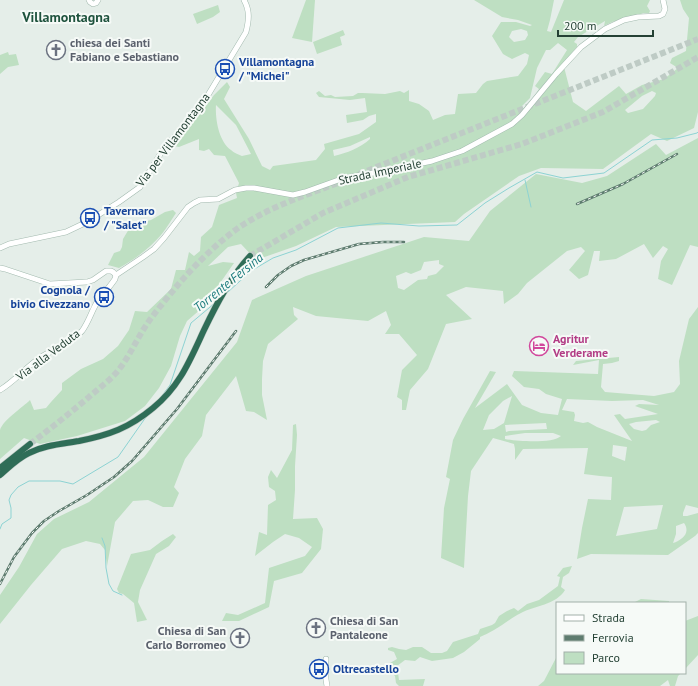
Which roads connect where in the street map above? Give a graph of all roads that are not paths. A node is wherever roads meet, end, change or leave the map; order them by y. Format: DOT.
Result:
graph roads {
  1 [pos="89,0"];
  2 [pos="98,0"];
  3 [pos="244,0"];
  4 [pos="664,0"];
  5 [pos="0,248"];
  6 [pos="250,256"];
  7 [pos="0,268"];
  8 [pos="116,275"];
  9 [pos="0,390"];
  10 [pos="30,444"];
  11 [pos="0,468"];
  12 [pos="0,475"];
  13 [pos="326,659"];
  14 [pos="327,686"];
  1 -- 2 [label="street"];
  3 -- 5 [label="street, Via per Villamontagna"];
  4 -- 8 [label="street, Strada Imperiale"];
  6 -- 12 [label="highway"];
  7 -- 8 [label="street"];
  8 -- 9 [label="street, Via alla Veduta"];
  10 -- 11 [label="highway"];
  13 -- 14 [label="street"];
}
